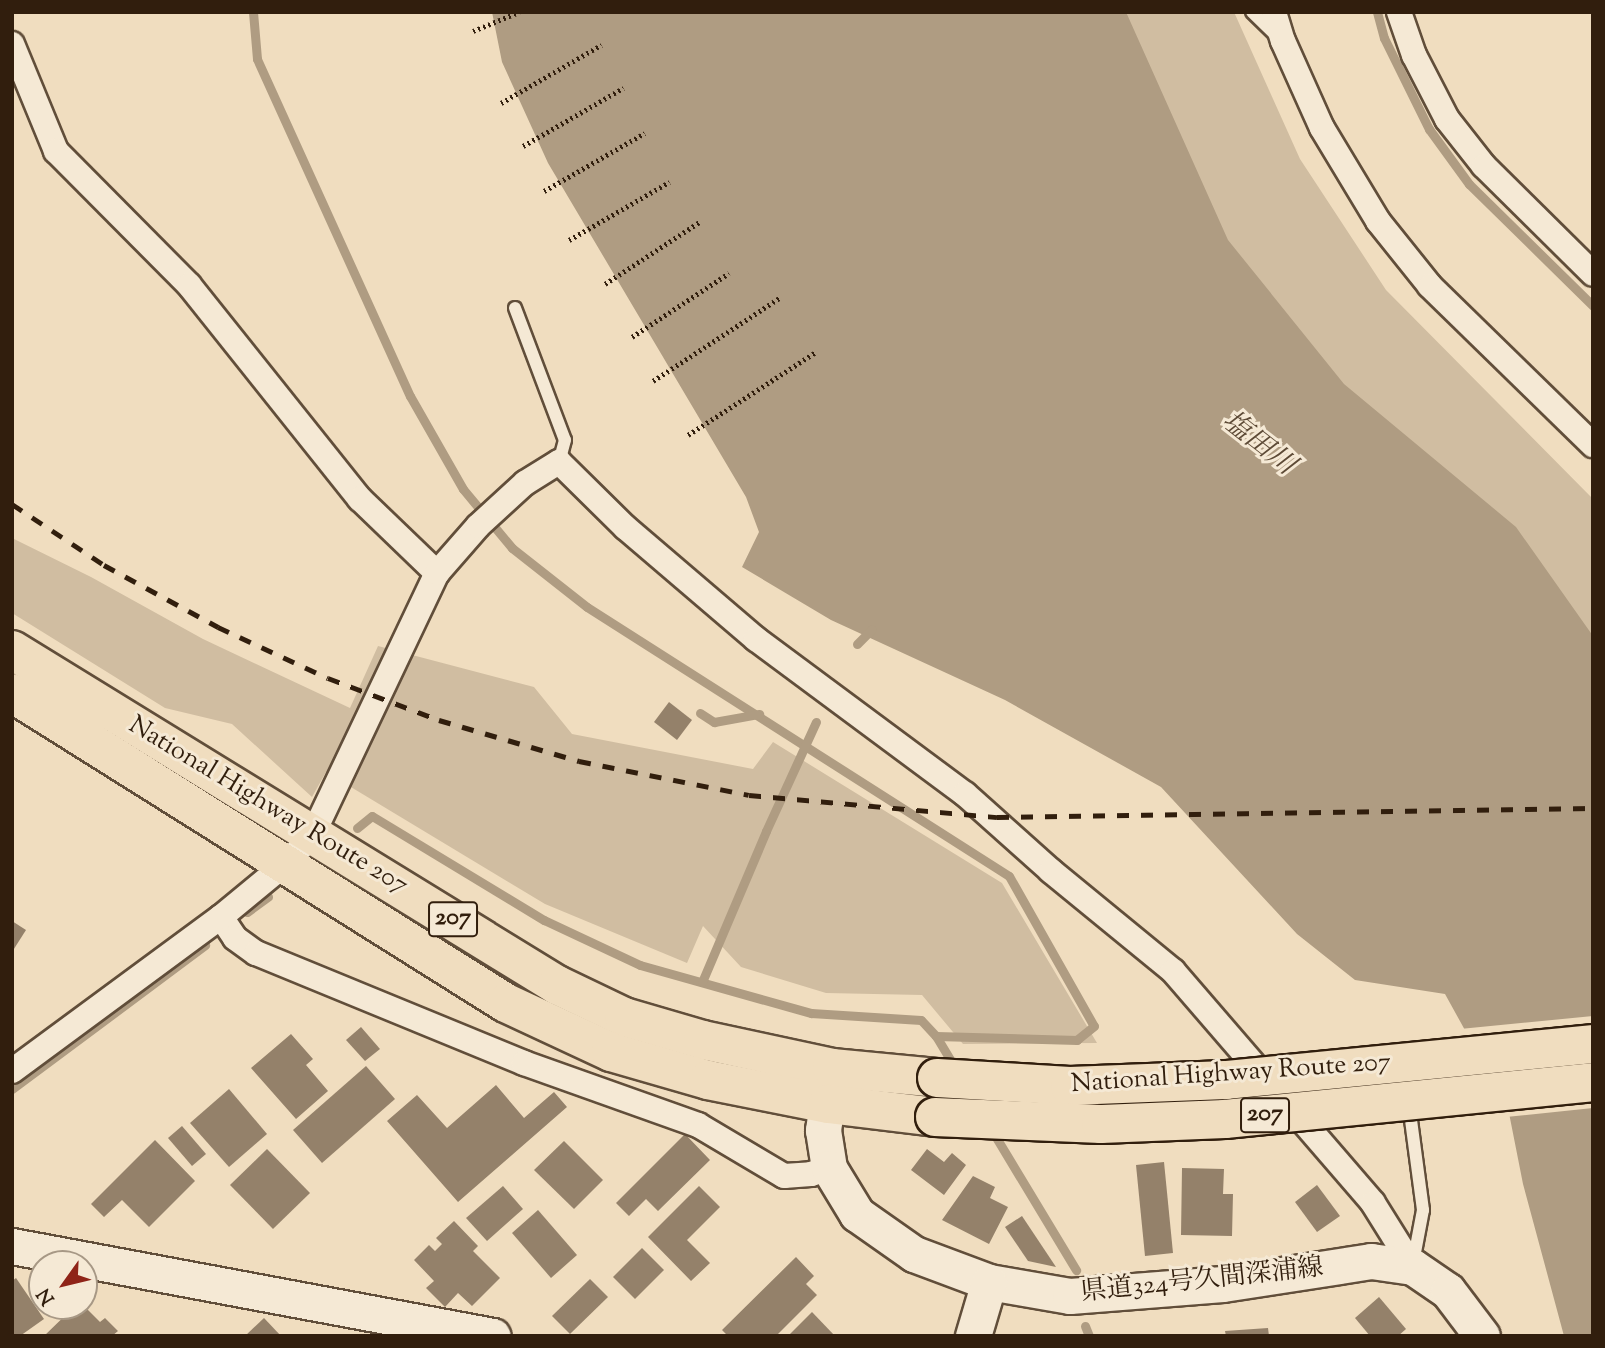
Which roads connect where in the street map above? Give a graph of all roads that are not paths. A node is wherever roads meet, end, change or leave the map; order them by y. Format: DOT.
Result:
graph roads {
  1 [pos="1252,12"];
  2 [pos="1275,12"];
  3 [pos="1399,12"];
  4 [pos="1283,41"];
  5 [pos="12,44"];
  6 [pos="1593,274"];
  7 [pos="516,309"];
  8 [pos="1593,444"];
  9 [pos="559,462"];
  10 [pos="437,573"];
  11 [pos="12,650"];
  12 [pos="12,693"];
  13 [pos="312,835"];
  14 [pos="284,865"];
  15 [pos="221,917"];
  16 [pos="1593,1044"];
  17 [pos="12,1071"];
  18 [pos="1593,1082"];
  19 [pos="830,1086"];
  20 [pos="1411,1120"];
  21 [pos="829,1168"];
  22 [pos="12,1246"];
  23 [pos="1413,1267"];
  24 [pos="989,1282"];
  25 [pos="493,1336"];
  26 [pos="972,1336"];
  27 [pos="1482,1336"];
  1 -- 4 [label="lane"];
  2 -- 4 [label="street"];
  3 -- 6 [label="street"];
  4 -- 8 [label="street"];
  5 -- 10 [label="street"];
  7 -- 9 [label="lane"];
  9 -- 10 [label="street"];
  9 -- 23 [label="street"];
  10 -- 13 [label="street"];
  11 -- 13 [label="highway, National Highway Route 207 / 207"];
  12 -- 14 [label="highway, National Highway Route 207 / 207"];
  13 -- 14 [label="street"];
  13 -- 19 [label="highway, National Highway Route 207 / 207"];
  14 -- 15 [label="street"];
  14 -- 19 [label="highway, National Highway Route 207 / 207"];
  15 -- 17 [label="street"];
  15 -- 21 [label="street"];
  16 -- 19 [label="highway, National Highway Route 207 / 207, bridge"];
  18 -- 19 [label="highway, National Highway Route 207 / 207, bridge"];
  19 -- 21 [label="main road, 県道324号久間深浦線"];
  20 -- 23 [label="lane"];
  21 -- 24 [label="main road, 県道324号久間深浦線"];
  22 -- 25 [label="main road"];
  23 -- 24 [label="main road, 県道324号久間深浦線"];
  23 -- 27 [label="main road, 県道324号久間深浦線"];
  24 -- 26 [label="main road"];
}
